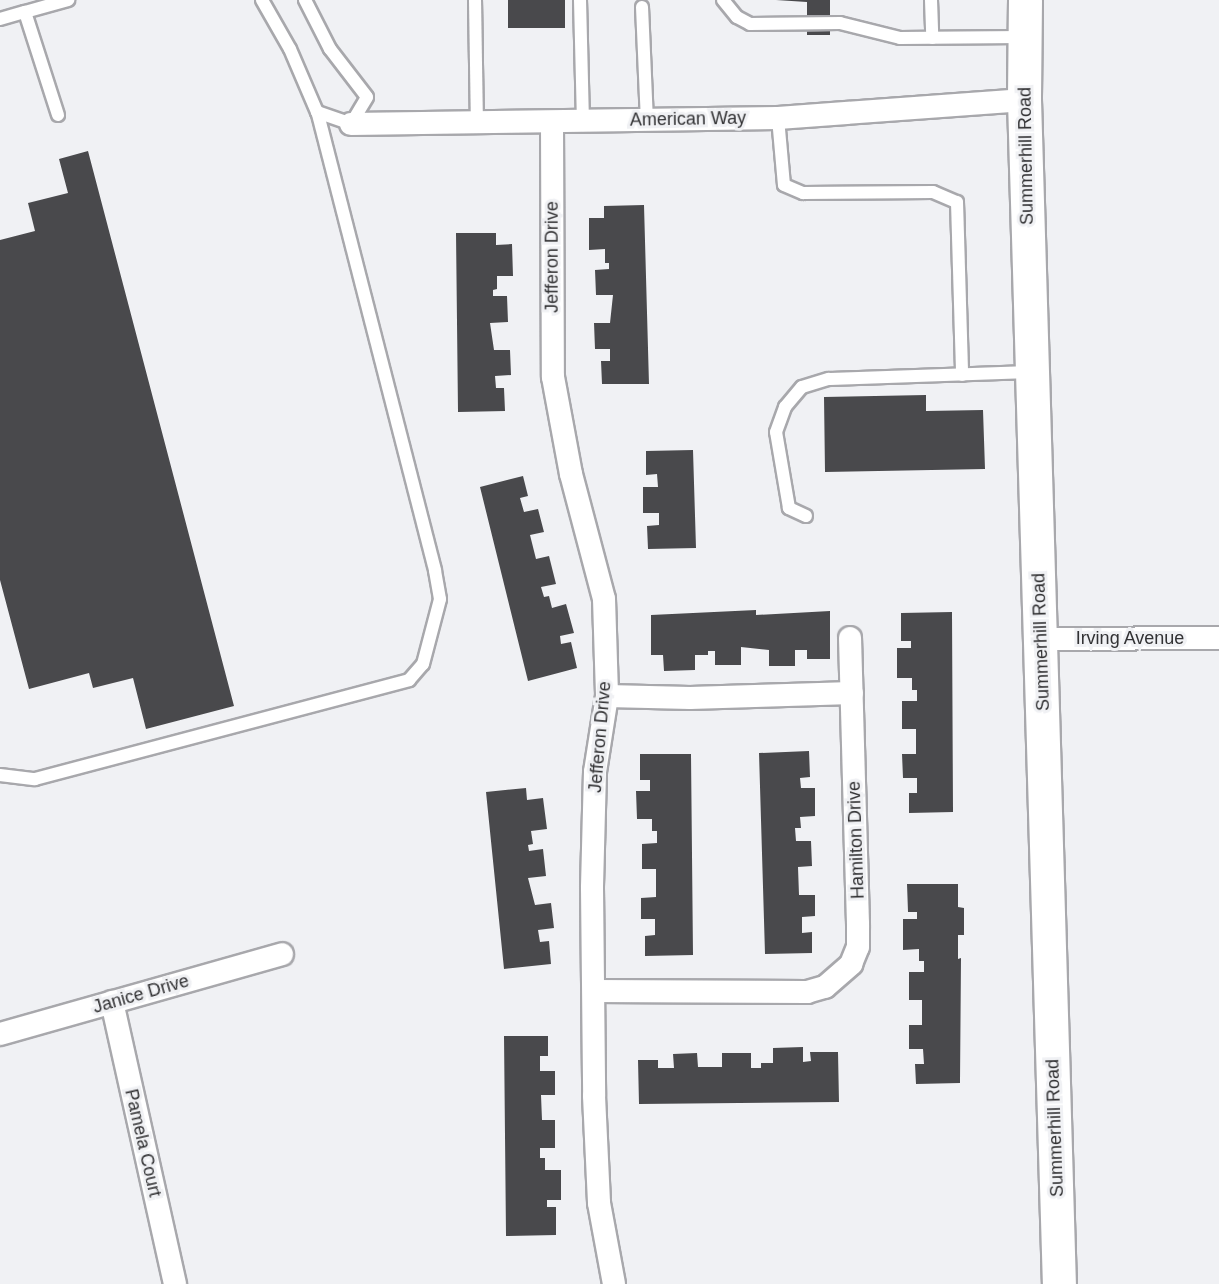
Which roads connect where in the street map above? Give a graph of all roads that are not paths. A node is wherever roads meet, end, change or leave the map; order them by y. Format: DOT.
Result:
graph roads {
  1 [pos="68,0"];
  2 [pos="262,0"];
  3 [pos="305,0"];
  4 [pos="475,0"];
  5 [pos="580,0"];
  6 [pos="723,0"];
  7 [pos="931,0"];
  8 [pos="1025,0"];
  9 [pos="642,8"];
  10 [pos="25,12"];
  11 [pos="0,19"];
  12 [pos="1025,37"];
  13 [pos="932,38"];
  14 [pos="1024,100"];
  15 [pos="317,112"];
  16 [pos="58,115"];
  17 [pos="778,118"];
  18 [pos="647,120"];
  19 [pos="583,121"];
  20 [pos="552,122"];
  21 [pos="477,123"];
  22 [pos="351,124"];
  23 [pos="1033,372"];
  24 [pos="962,375"];
  25 [pos="806,516"];
  26 [pos="850,638"];
  27 [pos="1219,638"];
  28 [pos="1041,639"];
  29 [pos="852,693"];
  30 [pos="607,696"];
  31 [pos="0,775"];
  32 [pos="282,954"];
  33 [pos="594,991"];
  34 [pos="112,1002"];
  35 [pos="0,1034"];
  36 [pos="175,1284"];
  37 [pos="614,1284"];
  38 [pos="1059,1284"];
  1 -- 10 [label="lane"];
  2 -- 15 [label="lane"];
  3 -- 22 [label="lane"];
  4 -- 21 [label="lane"];
  5 -- 19 [label="lane"];
  6 -- 13 [label="lane"];
  7 -- 13 [label="lane"];
  8 -- 12 [label="main road, Summerhill Road"];
  9 -- 18 [label="lane"];
  10 -- 11 [label="lane"];
  10 -- 16 [label="lane"];
  12 -- 13 [label="lane"];
  12 -- 14 [label="main road, Summerhill Road"];
  14 -- 17 [label="street, American Way"];
  14 -- 23 [label="main road, Summerhill Road"];
  15 -- 22 [label="lane"];
  15 -- 31 [label="lane"];
  17 -- 18 [label="street, American Way"];
  17 -- 24 [label="lane"];
  18 -- 19 [label="street, American Way"];
  19 -- 20 [label="street, American Way"];
  20 -- 21 [label="street, American Way"];
  20 -- 30 [label="street, Jefferon Drive"];
  21 -- 22 [label="street, American Way"];
  23 -- 24 [label="lane"];
  23 -- 28 [label="main road, Summerhill Road"];
  24 -- 25 [label="lane"];
  26 -- 29 [label="street, Hamilton Drive"];
  27 -- 28 [label="street, Irving Avenue"];
  28 -- 38 [label="main road, Summerhill Road"];
  29 -- 30 [label="street"];
  29 -- 33 [label="street, Hamilton Drive"];
  30 -- 33 [label="street, Jefferon Drive"];
  32 -- 34 [label="street, Janice Drive"];
  33 -- 37 [label="street, Jefferon Drive"];
  34 -- 35 [label="street, Janice Drive"];
  34 -- 36 [label="street, Pamela Court"];
}
